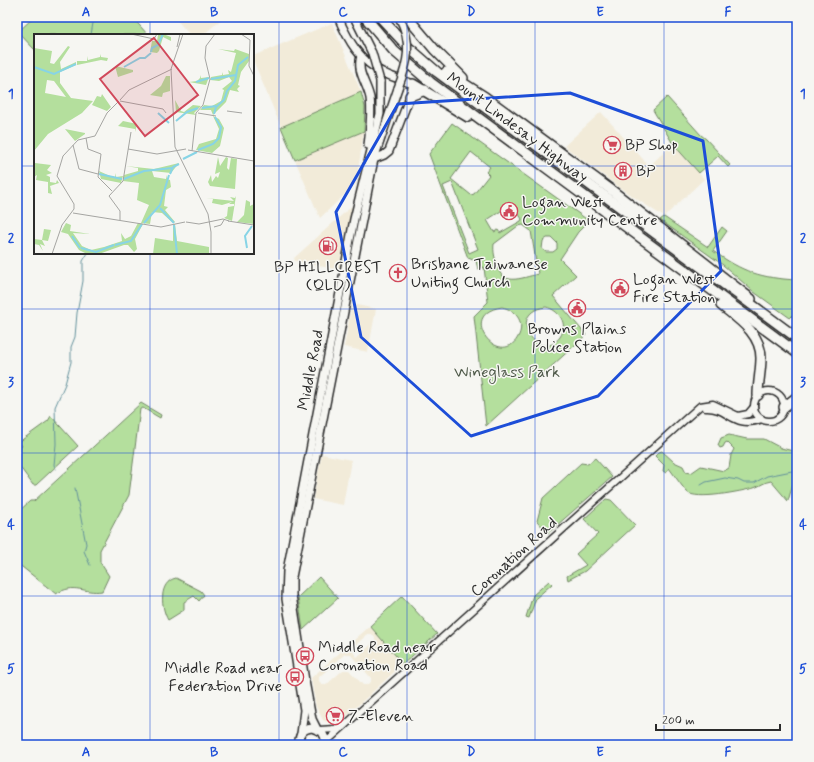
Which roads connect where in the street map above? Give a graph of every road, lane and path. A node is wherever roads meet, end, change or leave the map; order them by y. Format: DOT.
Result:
graph roads {
  1 [pos="338,17"];
  2 [pos="354,17"];
  3 [pos="365,17"];
  4 [pos="380,17"];
  5 [pos="399,17"];
  6 [pos="407,17"];
  7 [pos="361,56"];
  8 [pos="417,56"];
  9 [pos="413,84"];
  10 [pos="425,90"];
  11 [pos="410,96"];
  12 [pos="485,97"];
  13 [pos="501,135"];
  14 [pos="371,157"];
  15 [pos="680,267"];
  16 [pos="786,330"];
  17 [pos="797,338"];
  18 [pos="797,353"];
  19 [pos="758,395"];
  20 [pos="797,397"];
  21 [pos="754,407"];
  22 [pos="784,407"];
  23 [pos="697,410"];
  24 [pos="762,419"];
  25 [pos="348,722"];
  26 [pos="318,729"];
  27 [pos="301,734"];
  28 [pos="300,745"];
  29 [pos="324,745"];
  1 -- 7 [label="main road"];
  2 -- 14 [label="main road, Middle Road, bridge"];
  3 -- 13 [label="highway, Mount Lindesay Highway"];
  4 -- 8 [label="highway, Mount Lindesay Highway"];
  5 -- 14 [label="main road, Middle Road, bridge"];
  6 -- 12 [label="highway"];
  7 -- 9 [label="main road"];
  7 -- 14 [label="main road"];
  8 -- 12 [label="highway"];
  8 -- 16 [label="highway, Mount Lindesay Highway"];
  9 -- 10 [label="highway"];
  9 -- 11 [label="main road"];
  10 -- 11 [label="highway"];
  10 -- 13 [label="highway"];
  11 -- 14 [label="main road"];
  12 -- 16 [label="highway"];
  13 -- 15 [label="highway, Mount Lindesay Highway"];
  14 -- 26 [label="main road, Middle Road"];
  14 -- 27 [label="main road, Middle Road"];
  15 -- 18 [label="highway, Mount Lindesay Highway"];
  15 -- 19 [label="highway"];
  16 -- 17 [label="highway, Mount Lindesay Highway"];
  19 -- 21 [label="street"];
  19 -- 22 [label="street"];
  20 -- 22 [label="highway"];
  21 -- 23 [label="street, Coronation Road"];
  21 -- 24 [label="street"];
  22 -- 24 [label="street"];
  23 -- 24 [label="street"];
  23 -- 25 [label="street, Coronation Road"];
  25 -- 26 [label="street, Coronation Road"];
  25 -- 29 [label="street, Coronation Road"];
  26 -- 27 [label="main road"];
  26 -- 29 [label="main road, Middle Road"];
  27 -- 28 [label="main road, Middle Road"];
}
